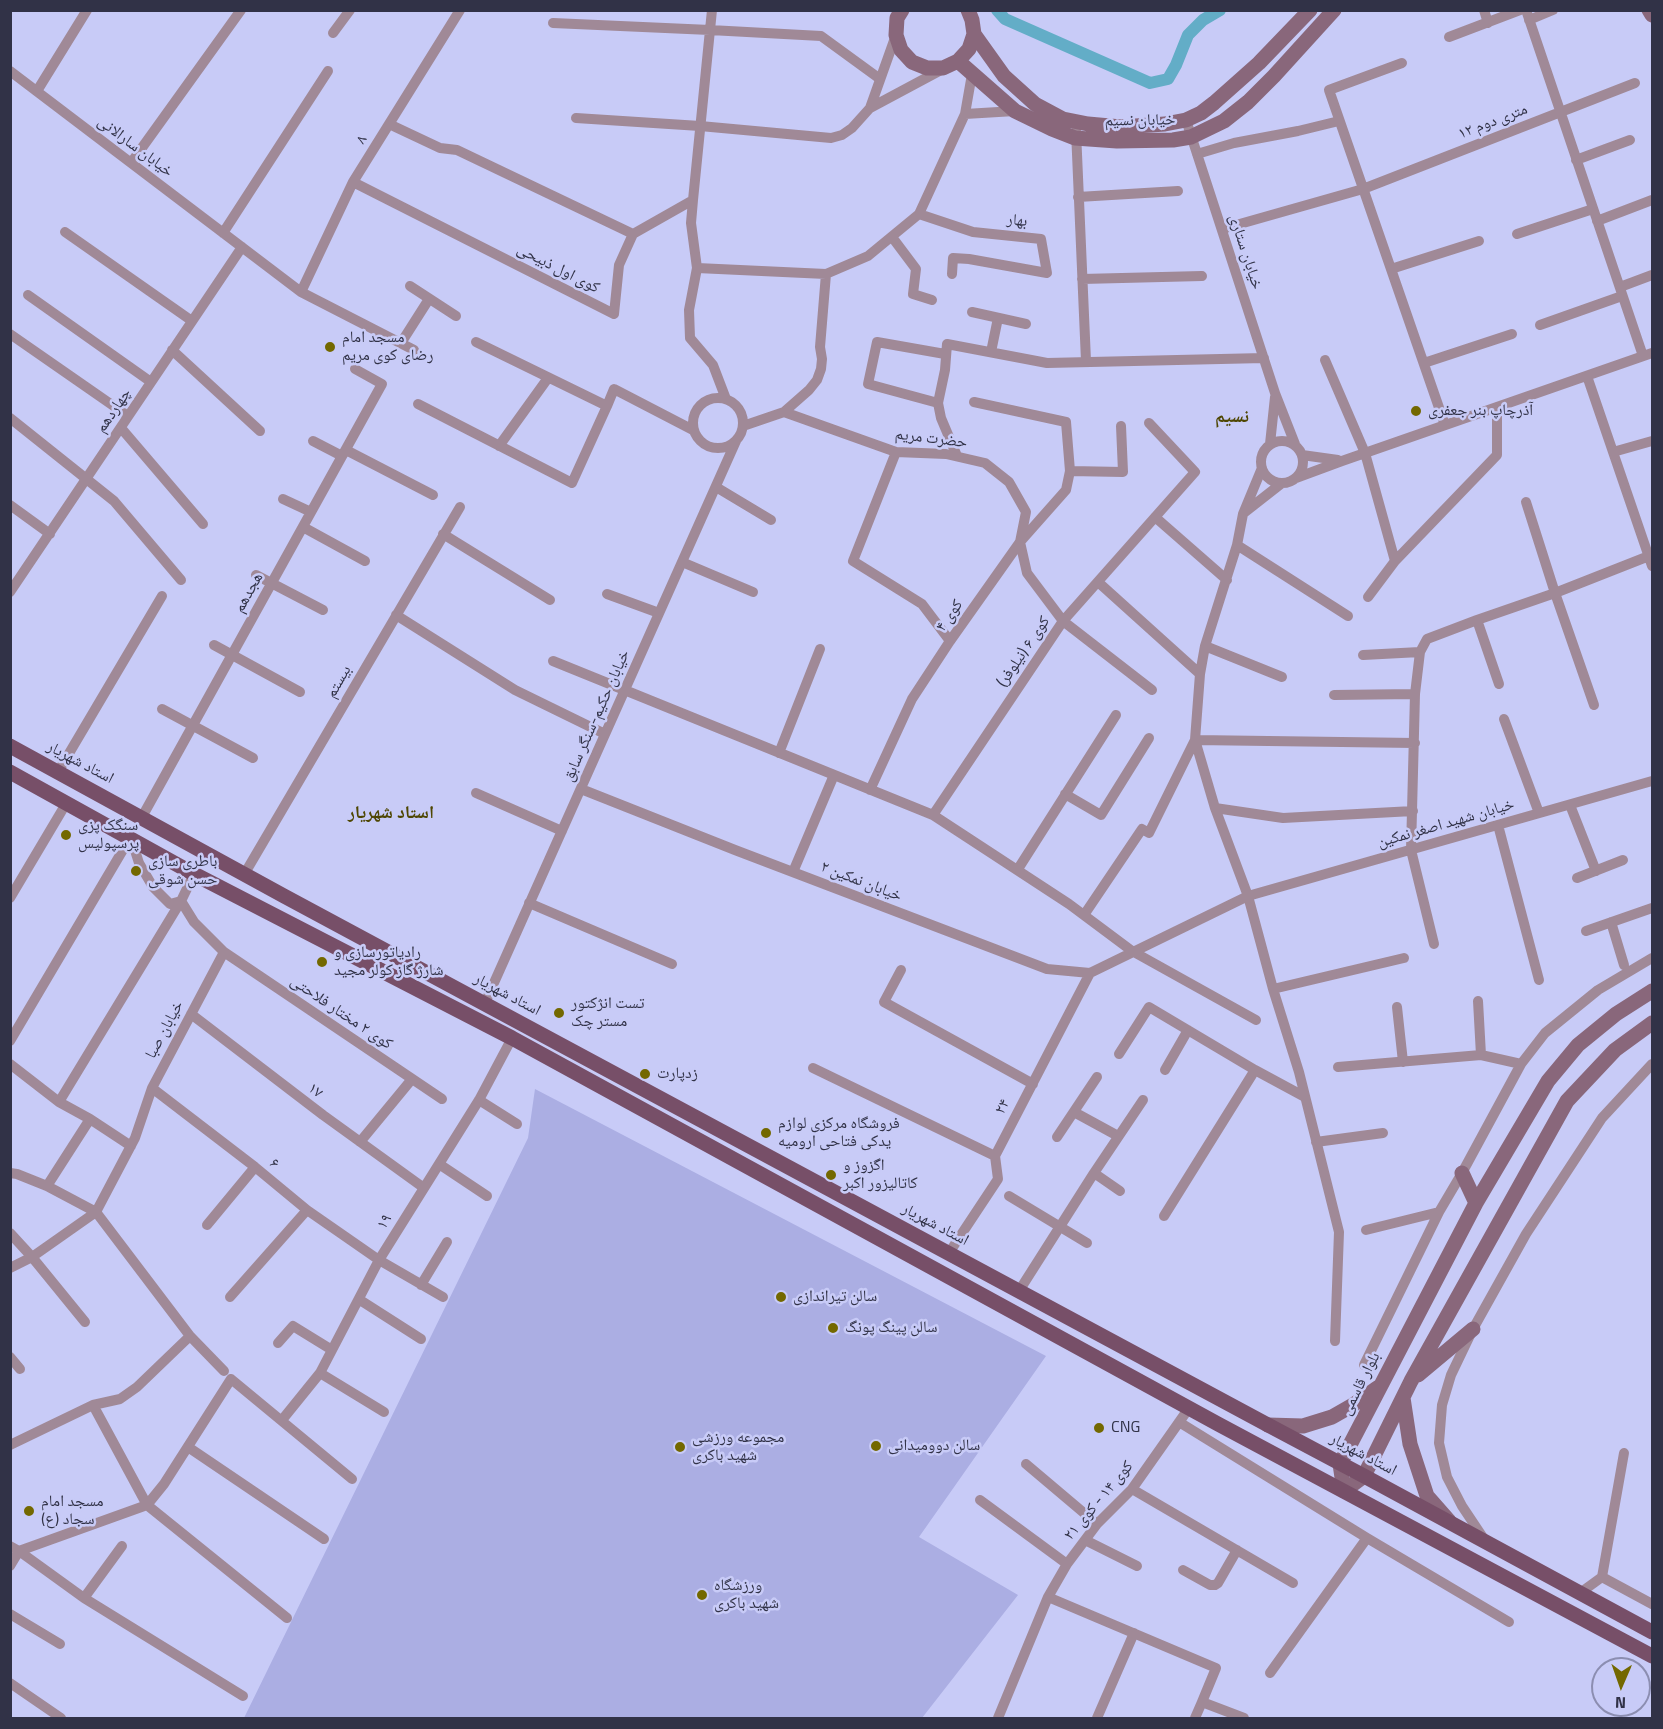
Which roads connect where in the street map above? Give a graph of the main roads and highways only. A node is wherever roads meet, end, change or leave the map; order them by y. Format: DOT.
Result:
graph roads {
  1 [pos="902,10"];
  2 [pos="968,10"];
  3 [pos="1310,10"];
  4 [pos="1334,10"];
  5 [pos="1649,10"];
  6 [pos="1653,15"];
  7 [pos="974,34"];
  8 [pos="958,61"];
  9 [pos="10,746"];
  10 [pos="10,772"];
  11 [pos="1653,991"];
  12 [pos="1653,1023"];
  13 [pos="631,1081"];
  14 [pos="622,1098"];
  15 [pos="661,1098"];
  16 [pos="652,1115"];
  17 [pos="1462,1173"];
  18 [pos="1476,1203"];
  19 [pos="1473,1329"];
  20 [pos="1411,1381"];
  21 [pos="1381,1384"];
  22 [pos="1403,1397"];
  23 [pos="1268,1425"];
  24 [pos="1340,1464"];
  25 [pos="1364,1476"];
  26 [pos="1344,1491"];
  27 [pos="1451,1523"];
  28 [pos="1653,1632"];
  29 [pos="1653,1656"];
  1 -- 8 [label="main road"];
  2 -- 7 [label="main road"];
  3 -- 7 [label="main road, خیابان نسیم"];
  4 -- 8 [label="main road, خیابان نسیم"];
  5 -- 6 [label="main road"];
  7 -- 8 [label="main road"];
  9 -- 13 [label="main road, استاد شهریار"];
  10 -- 14 [label="main road"];
  11 -- 18 [label="main road, بلوار قاسمی"];
  12 -- 20 [label="main road"];
  13 -- 14 [label="main road"];
  13 -- 15 [label="main road, استاد شهریار"];
  14 -- 16 [label="main road"];
  15 -- 16 [label="main road"];
  15 -- 23 [label="main road, استاد شهریار"];
  16 -- 26 [label="main road"];
  17 -- 18 [label="main road"];
  18 -- 21 [label="main road, بلوار قاسمی"];
  19 -- 20 [label="main road"];
  20 -- 22 [label="main road"];
  21 -- 23 [label="main road"];
  21 -- 24 [label="main road, بلوار قاسمی"];
  22 -- 25 [label="main road"];
  22 -- 27 [label="main road"];
  23 -- 24 [label="main road, استاد شهریار"];
  24 -- 25 [label="main road, استاد شهریار"];
  24 -- 26 [label="main road"];
  25 -- 26 [label="main road"];
  25 -- 27 [label="main road, استاد شهریار"];
  26 -- 29 [label="main road"];
  27 -- 28 [label="main road, استاد شهریار"];
}
